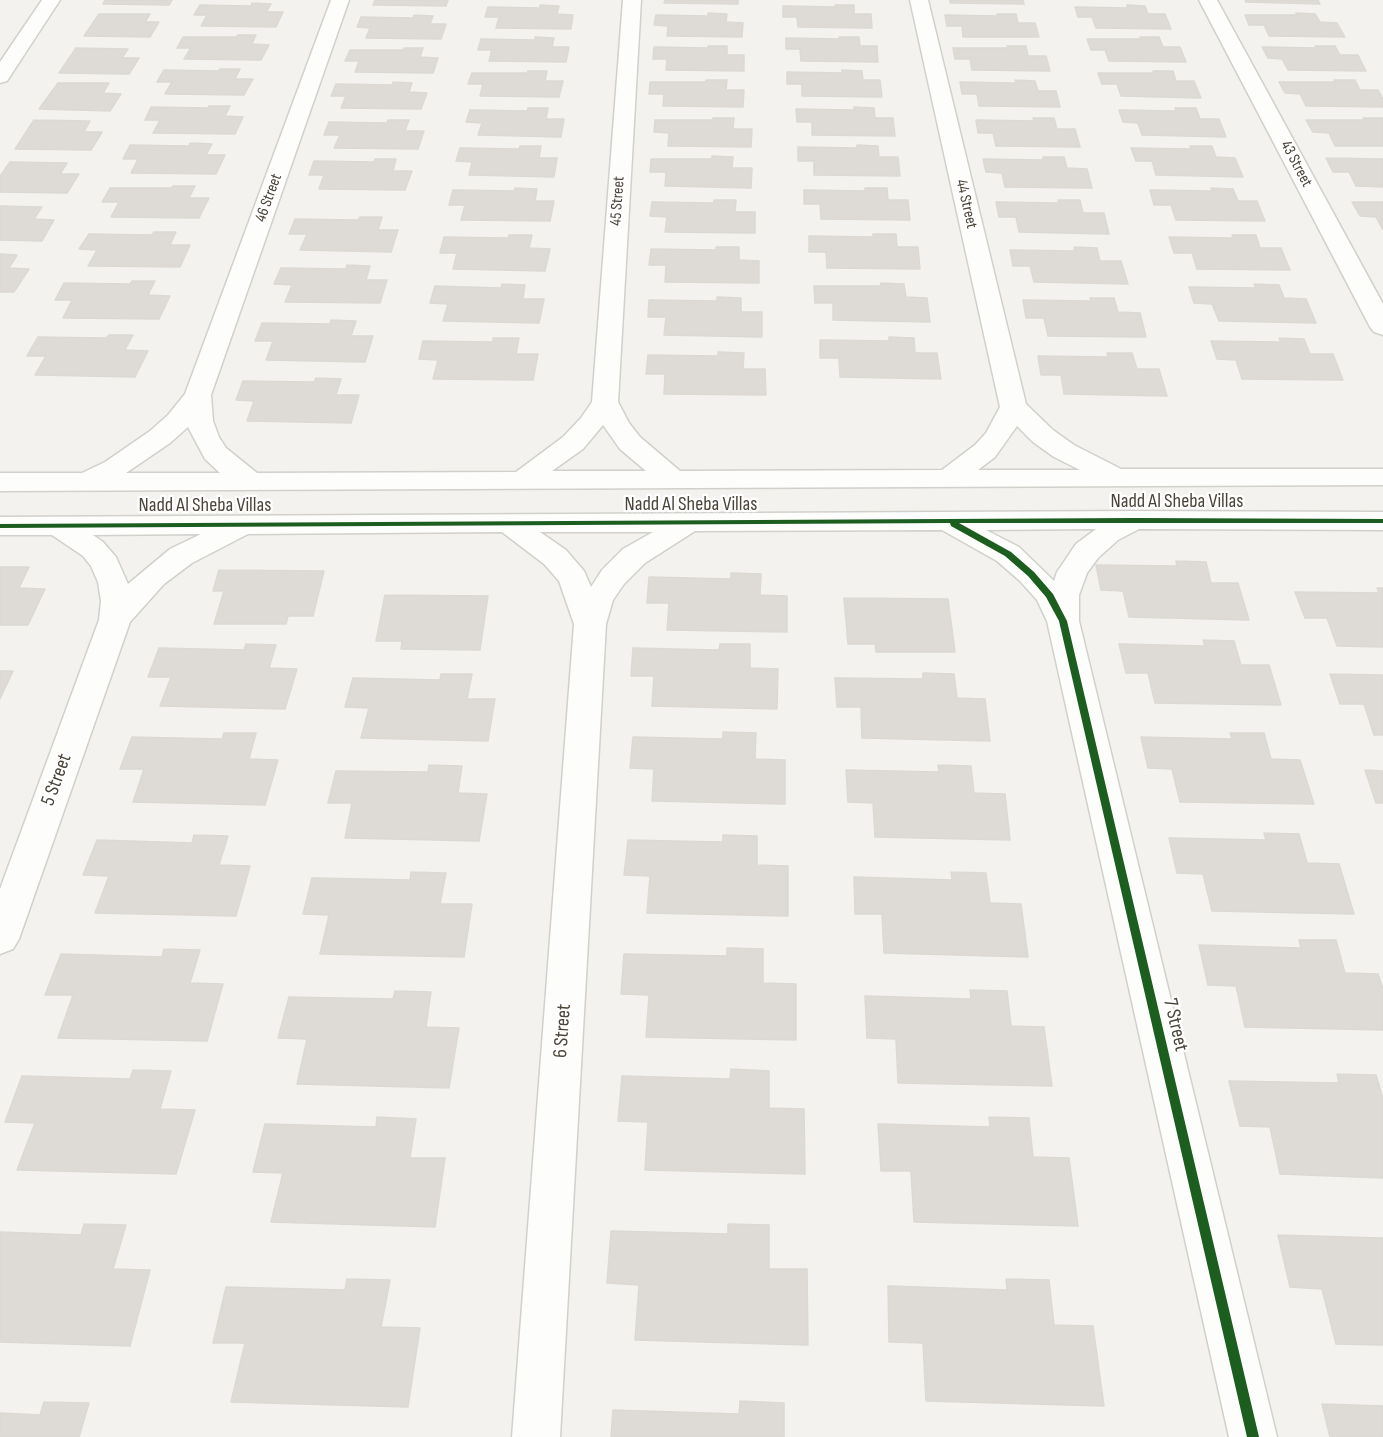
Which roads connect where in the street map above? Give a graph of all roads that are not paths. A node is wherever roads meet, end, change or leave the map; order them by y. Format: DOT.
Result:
graph roads {
  1 [pos="51,0"];
  2 [pos="340,0"];
  3 [pos="632,0"];
  4 [pos="919,0"];
  5 [pos="1208,0"];
  6 [pos="0,77"];
  7 [pos="1383,327"];
  8 [pos="198,395"];
  9 [pos="605,402"];
  10 [pos="1013,407"];
  11 [pos="1119,477"];
  12 [pos="1383,477"];
  13 [pos="949,478"];
  14 [pos="524,479"];
  15 [pos="672,479"];
  16 [pos="249,480"];
  17 [pos="87,481"];
  18 [pos="0,482"];
  19 [pos="1134,520"];
  20 [pos="1383,521"];
  21 [pos="950,522"];
  22 [pos="687,523"];
  23 [pos="245,524"];
  24 [pos="510,524"];
  25 [pos="56,525"];
  26 [pos="0,526"];
  27 [pos="115,620"];
  28 [pos="1063,621"];
  29 [pos="590,624"];
  30 [pos="0,939"];
  31 [pos="536,1437"];
  32 [pos="1253,1437"];
  1 -- 6 [label="street"];
  2 -- 8 [label="street, 46 Street"];
  3 -- 9 [label="street, 45 Street"];
  4 -- 10 [label="street, 44 Street"];
  5 -- 7 [label="street, 43 Street"];
  8 -- 16 [label="street"];
  8 -- 17 [label="street"];
  9 -- 14 [label="street"];
  9 -- 15 [label="street"];
  10 -- 11 [label="street"];
  10 -- 13 [label="street"];
  11 -- 12 [label="street, Nadd Al Sheba Villas"];
  11 -- 13 [label="street, Nadd Al Sheba Villas"];
  13 -- 15 [label="street, Nadd Al Sheba Villas"];
  14 -- 15 [label="street, Nadd Al Sheba Villas"];
  14 -- 16 [label="street, Nadd Al Sheba Villas"];
  16 -- 17 [label="street, Nadd Al Sheba Villas"];
  17 -- 18 [label="street, Nadd Al Sheba Villas"];
  19 -- 20 [label="street, Nadd Al Sheba Villas"];
  19 -- 21 [label="street, Nadd Al Sheba Villas"];
  19 -- 28 [label="street"];
  21 -- 22 [label="street, Nadd Al Sheba Villas"];
  21 -- 28 [label="street"];
  22 -- 24 [label="street, Nadd Al Sheba Villas"];
  22 -- 29 [label="street"];
  23 -- 24 [label="street, Nadd Al Sheba Villas"];
  23 -- 25 [label="street, Nadd Al Sheba Villas"];
  23 -- 27 [label="street"];
  24 -- 29 [label="street"];
  25 -- 26 [label="street, Nadd Al Sheba Villas"];
  25 -- 27 [label="street"];
  27 -- 30 [label="street, 5 Street"];
  28 -- 32 [label="street, 7 Street"];
  29 -- 31 [label="street, 6 Street"];
}
